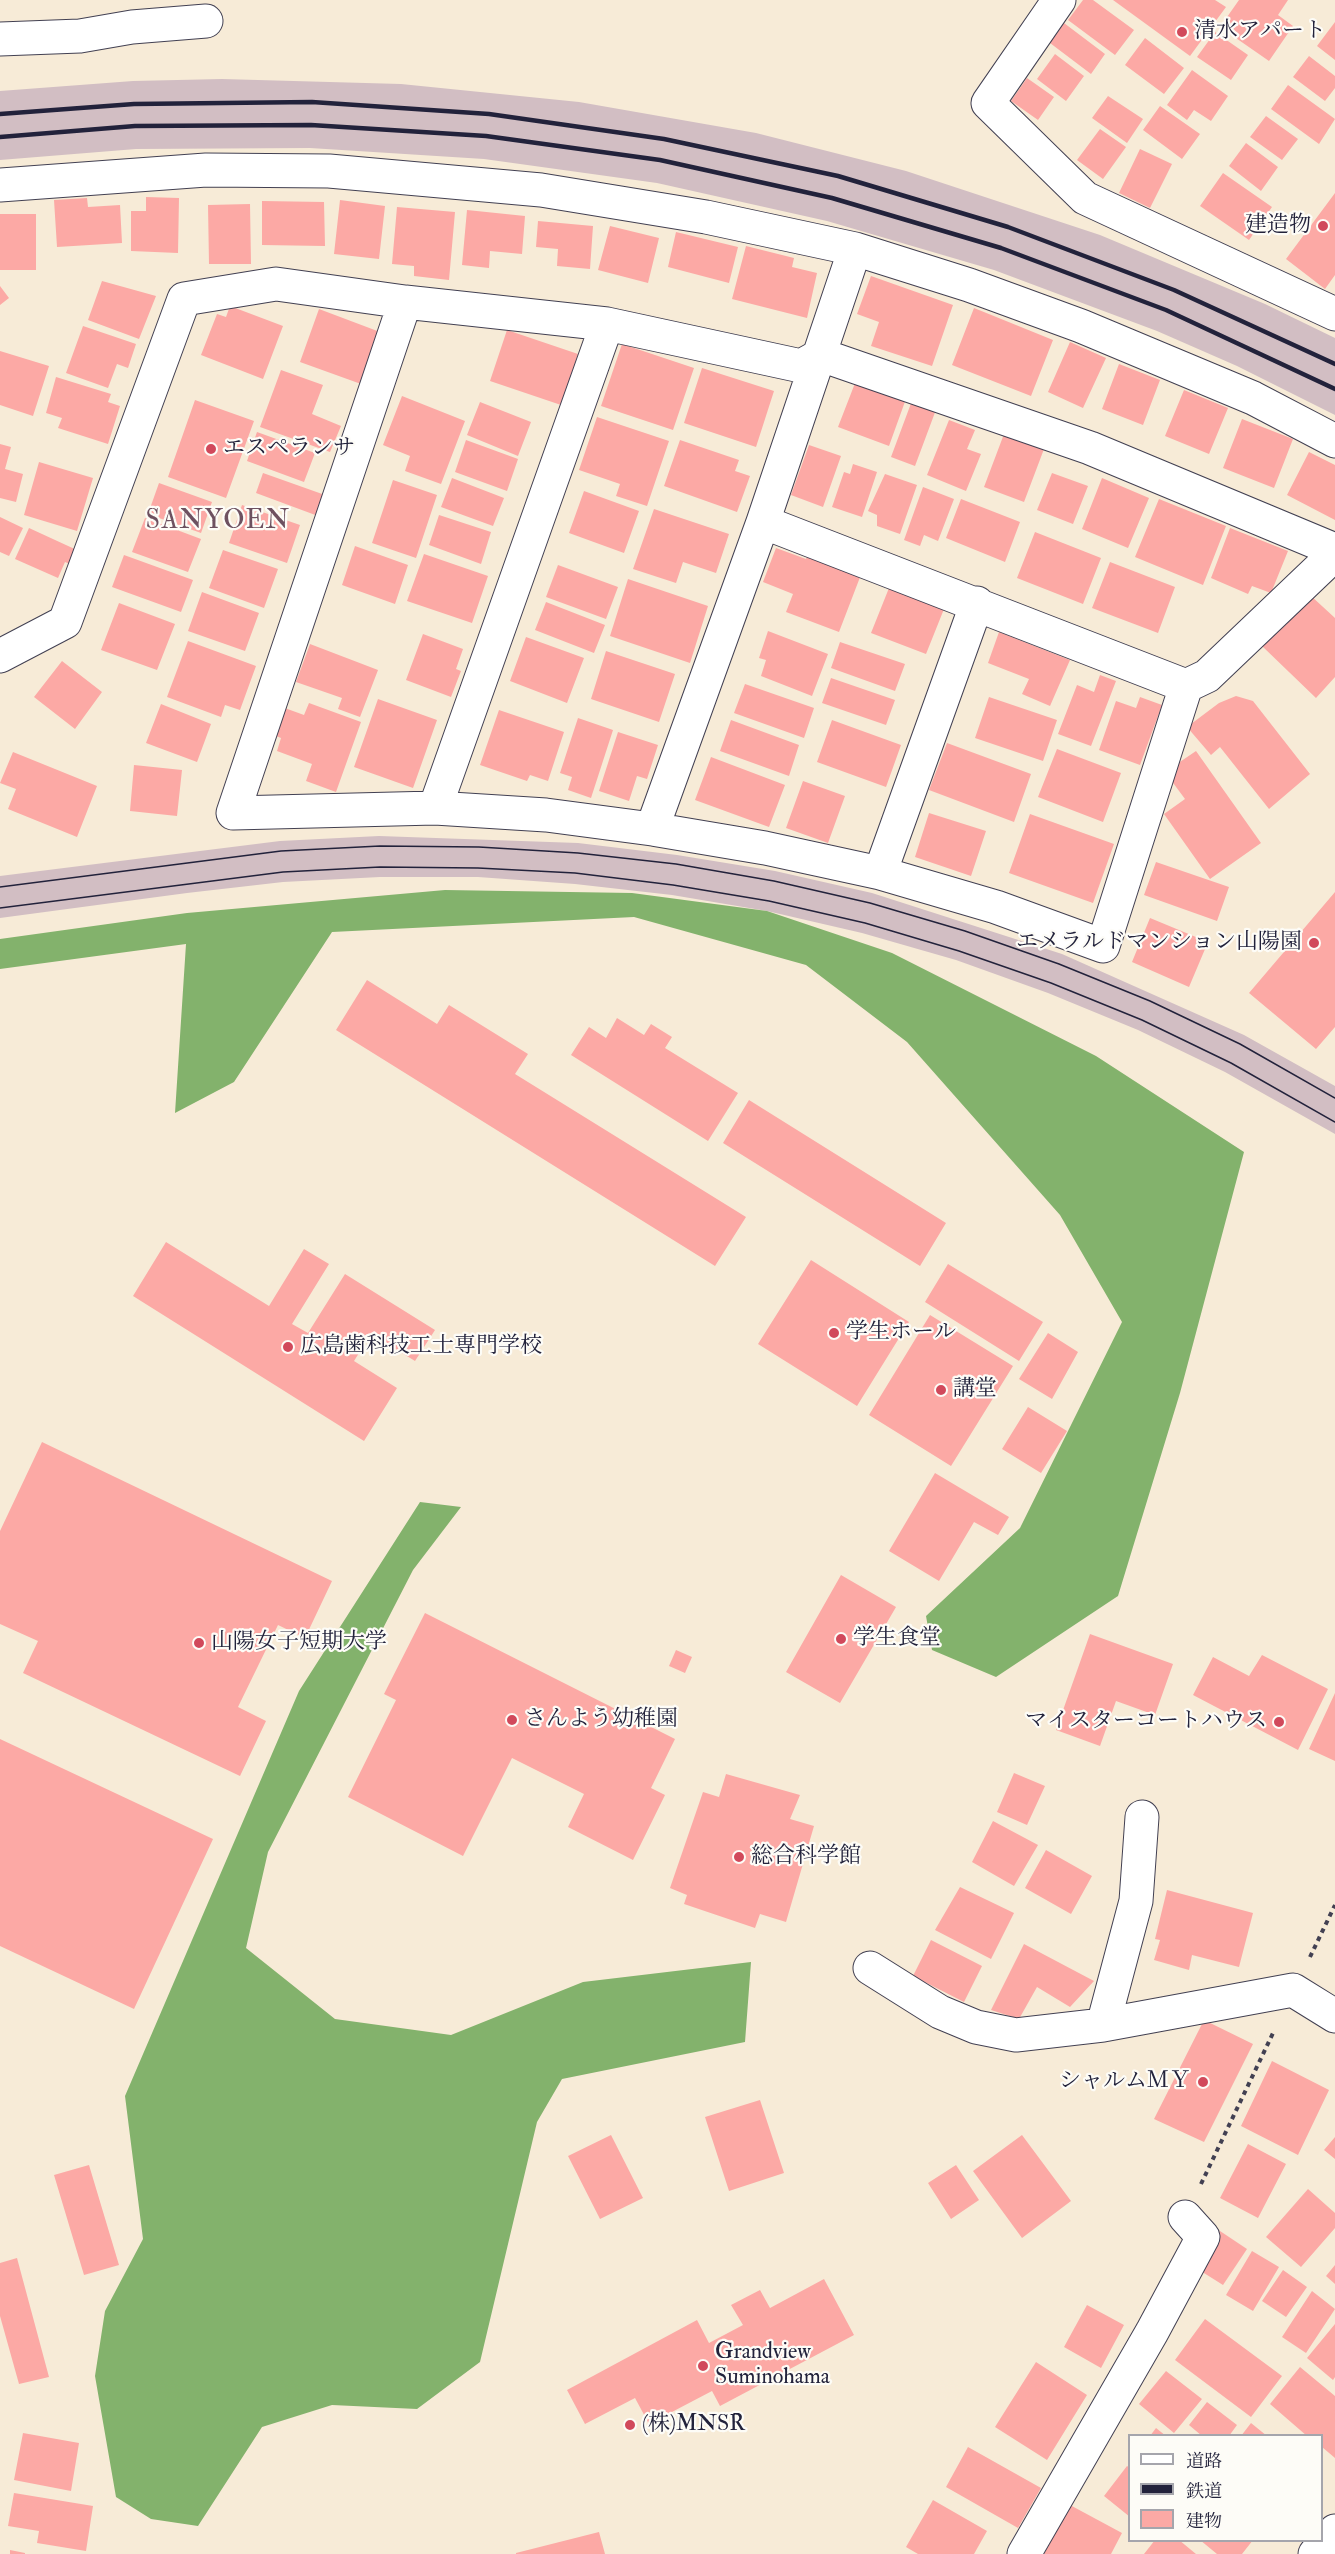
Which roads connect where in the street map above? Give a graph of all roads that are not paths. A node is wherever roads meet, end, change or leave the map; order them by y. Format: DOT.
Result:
graph roads {
  1 [pos="1059,0"];
  2 [pos="130,14"];
  3 [pos="206,21"];
  4 [pos="0,39"];
  5 [pos="0,185"];
  6 [pos="855,249"];
  7 [pos="405,303"];
  8 [pos="1335,314"];
  9 [pos="607,324"];
  10 [pos="821,355"];
  11 [pos="1335,441"];
  12 [pos="763,522"];
  13 [pos="1335,552"];
  14 [pos="976,603"];
  15 [pos="0,656"];
  16 [pos="1186,686"];
  17 [pos="435,808"];
  18 [pos="652,829"];
  19 [pos="880,873"];
  20 [pos="1142,1817"];
  21 [pos="870,1968"];
  22 [pos="1335,2016"];
  23 [pos="1102,2025"];
  24 [pos="1185,2217"];
  25 [pos="1335,2531"];
  26 [pos="1024,2554"];
  27 [pos="1315,2554"];
  1 -- 8 [label="street"];
  2 -- 3 [label="street"];
  2 -- 4 [label="street"];
  5 -- 6 [label="street"];
  6 -- 10 [label="street"];
  6 -- 11 [label="street"];
  7 -- 9 [label="street"];
  7 -- 15 [label="street"];
  7 -- 17 [label="street"];
  9 -- 10 [label="street"];
  9 -- 17 [label="street"];
  10 -- 12 [label="street"];
  10 -- 13 [label="street"];
  12 -- 14 [label="street"];
  12 -- 18 [label="street"];
  13 -- 16 [label="street"];
  14 -- 16 [label="street"];
  14 -- 19 [label="street"];
  16 -- 19 [label="street"];
  17 -- 18 [label="street"];
  18 -- 19 [label="street"];
  20 -- 23 [label="street"];
  21 -- 23 [label="street"];
  22 -- 23 [label="street"];
  24 -- 26 [label="street"];
  25 -- 27 [label="street"];
}
